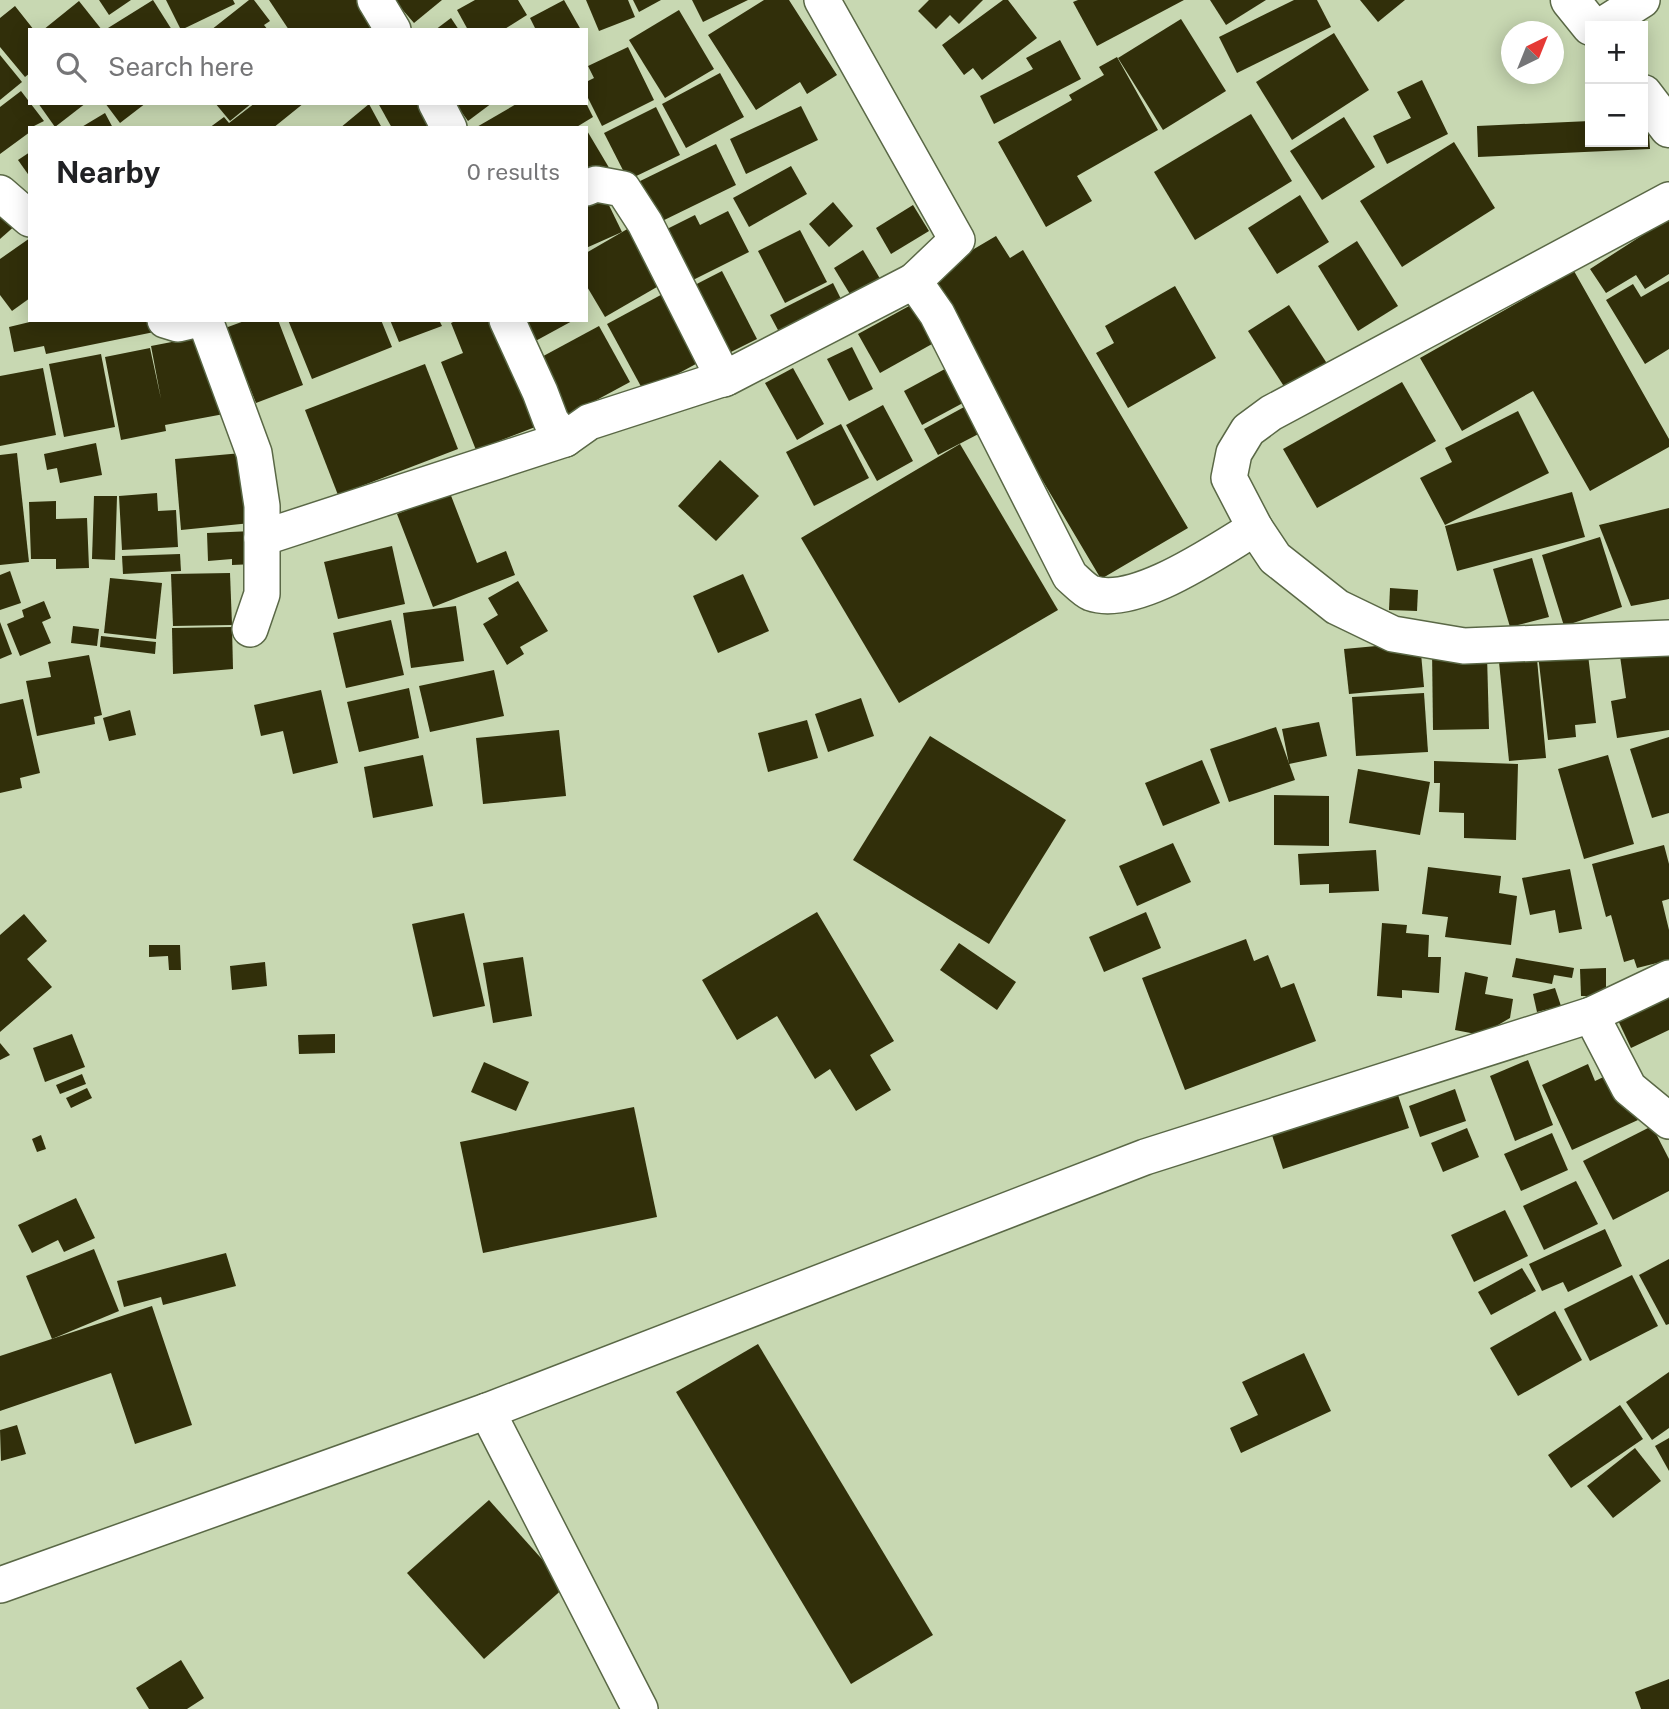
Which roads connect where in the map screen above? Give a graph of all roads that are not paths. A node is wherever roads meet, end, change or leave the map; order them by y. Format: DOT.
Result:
graph roads {
  1 [pos="375,0"];
  2 [pos="822,0"];
  3 [pos="1570,0"];
  4 [pos="1642,0"];
  5 [pos="1587,21"];
  6 [pos="1609,21"];
  7 [pos="392,28"];
  8 [pos="1648,101"];
  9 [pos="437,105"];
  10 [pos="448,126"];
  11 [pos="1669,128"];
  12 [pos="588,187"];
  13 [pos="0,193"];
  14 [pos="1669,200"];
  15 [pos="28,217"];
  16 [pos="914,281"];
  17 [pos="206,322"];
  18 [pos="507,322"];
  19 [pos="724,379"];
  20 [pos="565,439"];
  21 [pos="1255,528"];
  22 [pos="262,538"];
  23 [pos="250,629"];
  24 [pos="1669,638"];
  25 [pos="1669,978"];
  26 [pos="1591,1015"];
  27 [pos="1669,1121"];
  28 [pos="487,1411"];
  29 [pos="0,1585"];
  30 [pos="639,1709"];
  1 -- 7 [label="street"];
  2 -- 16 [label="street"];
  3 -- 5 [label="street"];
  4 -- 6 [label="street"];
  8 -- 11 [label="street"];
  9 -- 10 [label="street"];
  12 -- 19 [label="street"];
  13 -- 15 [label="street"];
  14 -- 21 [label="street"];
  16 -- 19 [label="street"];
  16 -- 21 [label="street"];
  17 -- 22 [label="street"];
  18 -- 20 [label="street"];
  19 -- 20 [label="street"];
  20 -- 22 [label="street"];
  21 -- 24 [label="street"];
  22 -- 23 [label="street"];
  25 -- 26 [label="street"];
  26 -- 27 [label="street"];
  26 -- 28 [label="street"];
  28 -- 29 [label="street"];
  28 -- 30 [label="street"];
}
